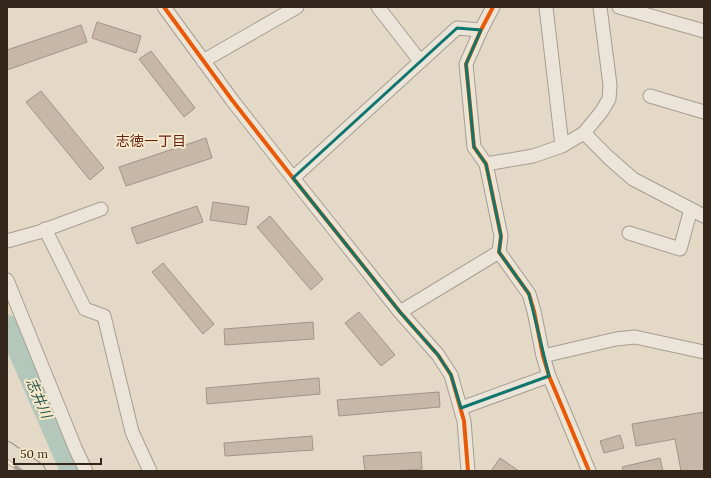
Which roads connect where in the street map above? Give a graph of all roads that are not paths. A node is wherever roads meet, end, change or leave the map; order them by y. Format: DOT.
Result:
graph roads {
  1 [pos="164,7"];
  2 [pos="296,7"];
  3 [pos="378,7"];
  4 [pos="493,7"];
  5 [pos="546,7"];
  6 [pos="600,7"];
  7 [pos="619,7"];
  8 [pos="480,30"];
  9 [pos="704,31"];
  10 [pos="203,61"];
  11 [pos="420,61"];
  12 [pos="650,96"];
  13 [pos="704,112"];
  14 [pos="584,133"];
  15 [pos="562,146"];
  16 [pos="486,164"];
  17 [pos="293,178"];
  18 [pos="101,209"];
  19 [pos="691,209"];
  20 [pos="704,216"];
  21 [pos="45,230"];
  22 [pos="629,233"];
  23 [pos="7,242"];
  24 [pos="499,252"];
  25 [pos="7,280"];
  26 [pos="400,312"];
  27 [pos="704,352"];
  28 [pos="542,356"];
  29 [pos="549,376"];
  30 [pos="461,408"];
  31 [pos="7,450"];
  32 [pos="37,471"];
  33 [pos="86,471"];
  34 [pos="150,471"];
  35 [pos="468,471"];
  36 [pos="589,471"];
  1 -- 10 [label="street"];
  2 -- 10 [label="street"];
  3 -- 11 [label="street"];
  4 -- 8 [label="street"];
  5 -- 15 [label="street"];
  6 -- 14 [label="street"];
  7 -- 9 [label="street"];
  8 -- 11 [label="street"];
  8 -- 16 [label="street"];
  10 -- 17 [label="street"];
  11 -- 17 [label="street"];
  12 -- 13 [label="street"];
  14 -- 15 [label="street"];
  14 -- 19 [label="street"];
  15 -- 16 [label="street"];
  16 -- 24 [label="street"];
  17 -- 26 [label="street"];
  18 -- 21 [label="street"];
  19 -- 20 [label="street"];
  19 -- 22 [label="street"];
  21 -- 23 [label="street"];
  21 -- 34 [label="street"];
  24 -- 26 [label="street"];
  24 -- 28 [label="street"];
  25 -- 33 [label="street"];
  26 -- 30 [label="street"];
  27 -- 28 [label="street"];
  28 -- 29 [label="street"];
  29 -- 30 [label="street"];
  29 -- 36 [label="street"];
  30 -- 35 [label="street"];
  31 -- 32 [label="main road"];
}
